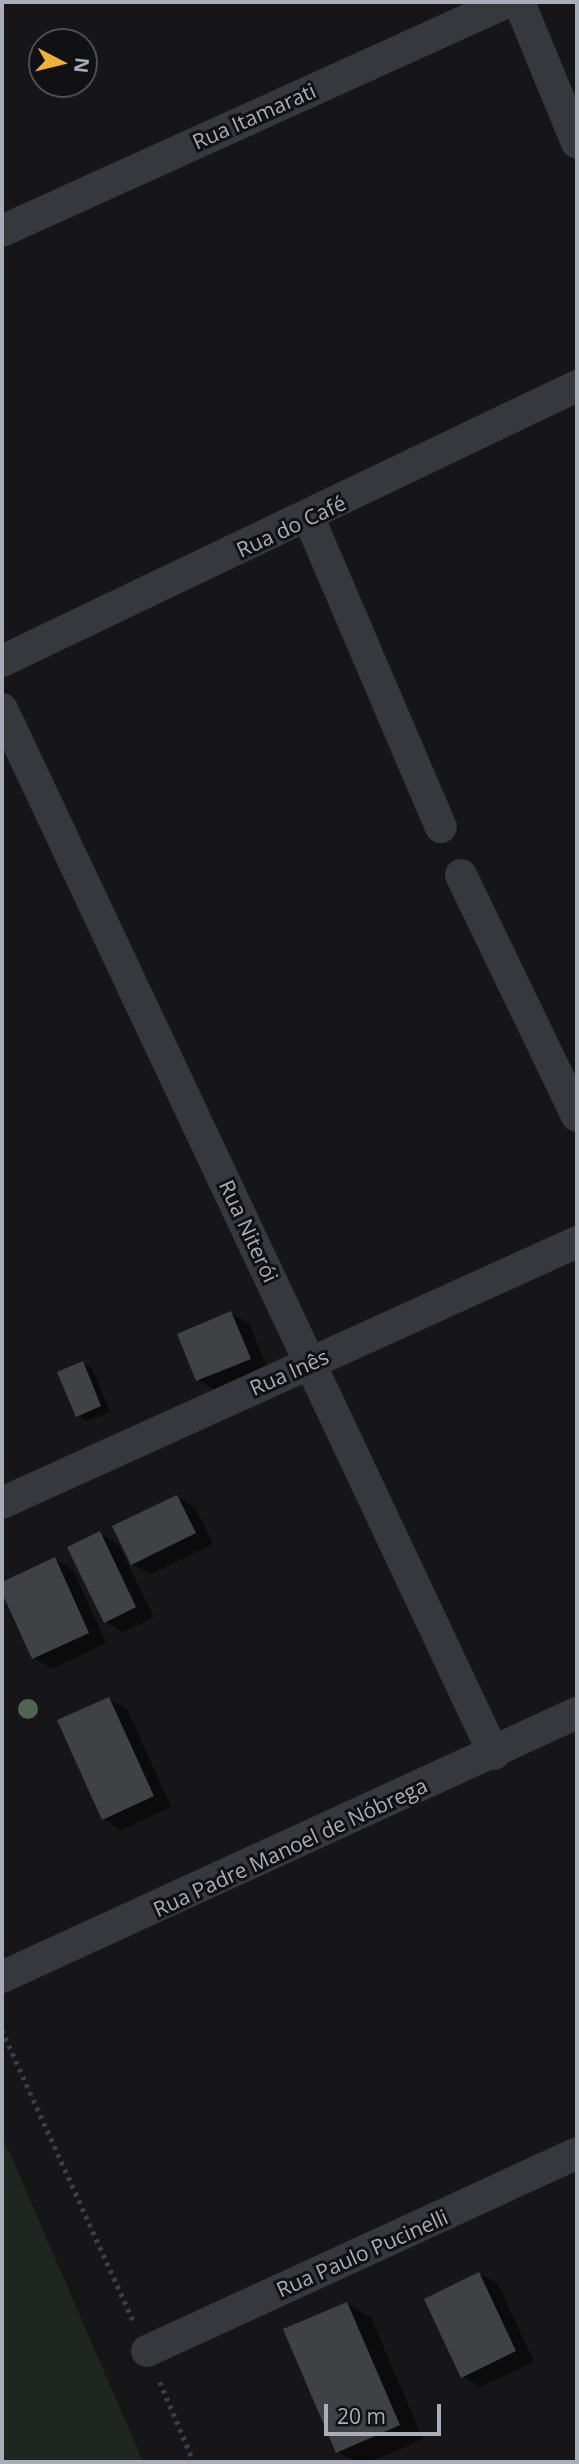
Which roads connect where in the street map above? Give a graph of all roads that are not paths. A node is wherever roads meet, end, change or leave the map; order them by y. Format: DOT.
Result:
graph roads {
  1 [pos="507,2"];
  2 [pos="519,2"];
  3 [pos="577,143"];
  4 [pos="2,231"];
  5 [pos="577,386"];
  6 [pos="309,517"];
  7 [pos="2,661"];
  8 [pos="2,709"];
  9 [pos="441,827"];
  10 [pos="461,875"];
  11 [pos="577,1116"];
  12 [pos="577,1242"];
  13 [pos="311,1362"];
  14 [pos="2,1503"];
  15 [pos="577,1713"];
  16 [pos="494,1754"];
  17 [pos="2,1977"];
  18 [pos="577,2153"];
  19 [pos="147,2351"];
  1 -- 4 [label="street, Rua Itamarati"];
  2 -- 3 [label="street"];
  5 -- 6 [label="street, Rua do Café"];
  6 -- 7 [label="street, Rua do Café"];
  6 -- 9 [label="street"];
  8 -- 13 [label="street, Rua Niterói"];
  10 -- 11 [label="street"];
  12 -- 13 [label="street, Rua Inês"];
  13 -- 14 [label="street, Rua Inês"];
  13 -- 16 [label="street, Rua Niterói"];
  15 -- 16 [label="street, Rua Padre Manoel de Nóbrega"];
  16 -- 17 [label="street, Rua Padre Manoel de Nóbrega"];
  18 -- 19 [label="street, Rua Paulo Pucinelli"];
}
